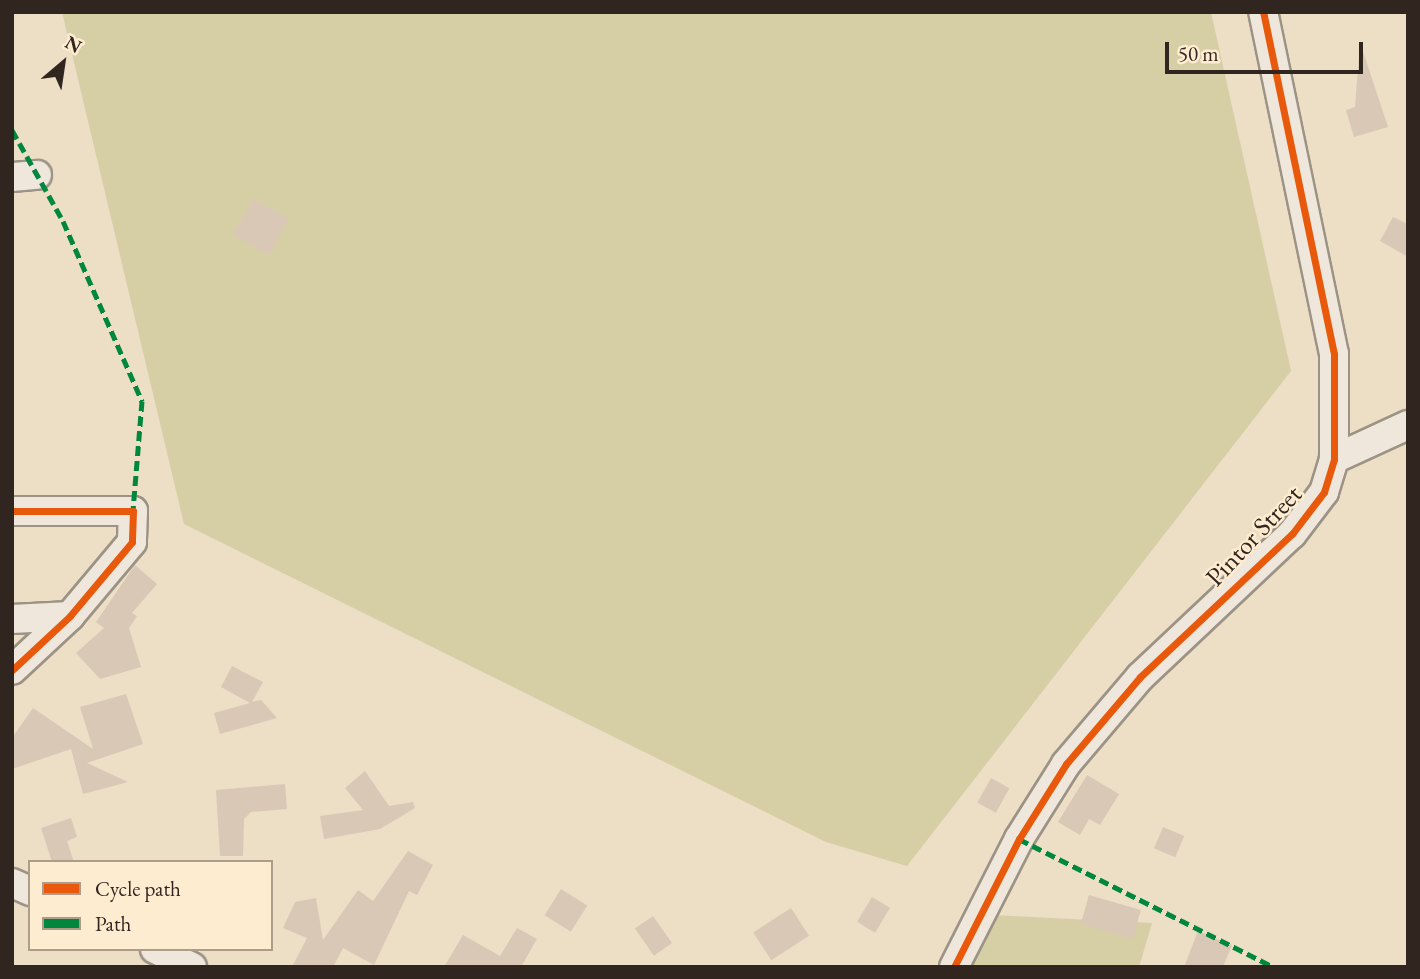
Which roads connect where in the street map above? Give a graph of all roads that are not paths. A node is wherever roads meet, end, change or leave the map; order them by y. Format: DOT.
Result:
graph roads {
  1 [pos="1263,12"];
  2 [pos="1408,425"];
  3 [pos="1334,459"];
  4 [pos="12,511"];
  5 [pos="70,616"];
  6 [pos="12,619"];
  7 [pos="12,670"];
  8 [pos="12,883"];
  9 [pos="28,890"];
  10 [pos="159,951"];
  11 [pos="192,967"];
  12 [pos="954,967"];
  1 -- 3 [label="street, Pintor Street"];
  2 -- 3 [label="street"];
  3 -- 12 [label="street, Pintor Street"];
  4 -- 5 [label="street"];
  5 -- 6 [label="street"];
  5 -- 7 [label="street"];
  8 -- 9 [label="street"];
  10 -- 11 [label="street"];
}
